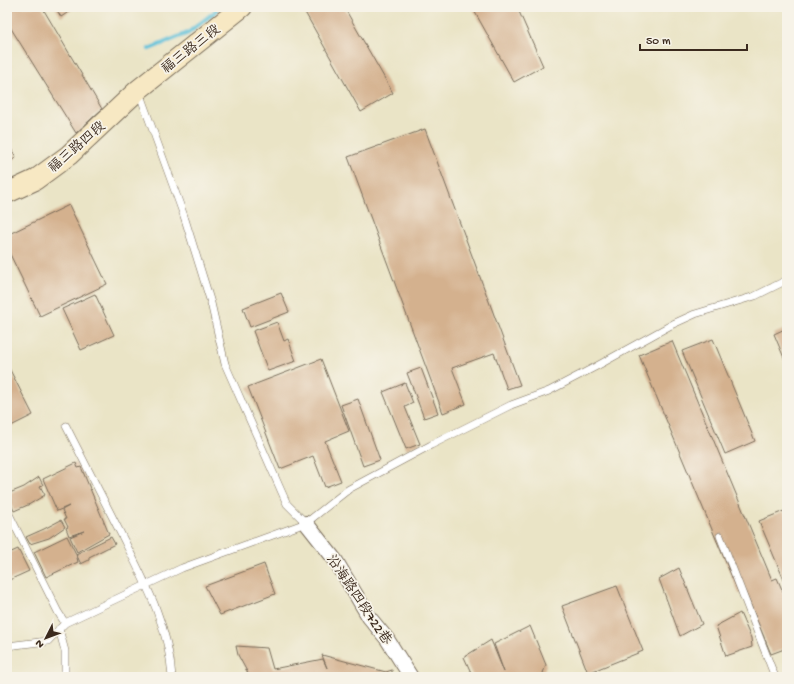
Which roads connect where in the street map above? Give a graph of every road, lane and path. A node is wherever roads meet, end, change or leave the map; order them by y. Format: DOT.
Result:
graph roads {
  1 [pos="242,7"];
  2 [pos="138,90"];
  3 [pos="7,193"];
  4 [pos="787,280"];
  5 [pos="66,426"];
  6 [pos="7,510"];
  7 [pos="306,523"];
  8 [pos="720,536"];
  9 [pos="146,585"];
  10 [pos="65,623"];
  11 [pos="59,629"];
  12 [pos="7,646"];
  13 [pos="65,677"];
  14 [pos="172,677"];
  15 [pos="411,677"];
  16 [pos="775,677"];
  1 -- 2 [label="street, 福三路三段"];
  2 -- 3 [label="street, 福三路四段"];
  2 -- 7 [label="lane"];
  4 -- 7 [label="lane"];
  5 -- 9 [label="lane"];
  6 -- 10 [label="lane"];
  7 -- 9 [label="lane"];
  7 -- 15 [label="street, 沿海路四段722巷"];
  8 -- 16 [label="lane"];
  9 -- 10 [label="lane"];
  9 -- 14 [label="lane"];
  10 -- 11 [label="lane"];
  11 -- 12 [label="lane"];
  11 -- 13 [label="lane"];
}
